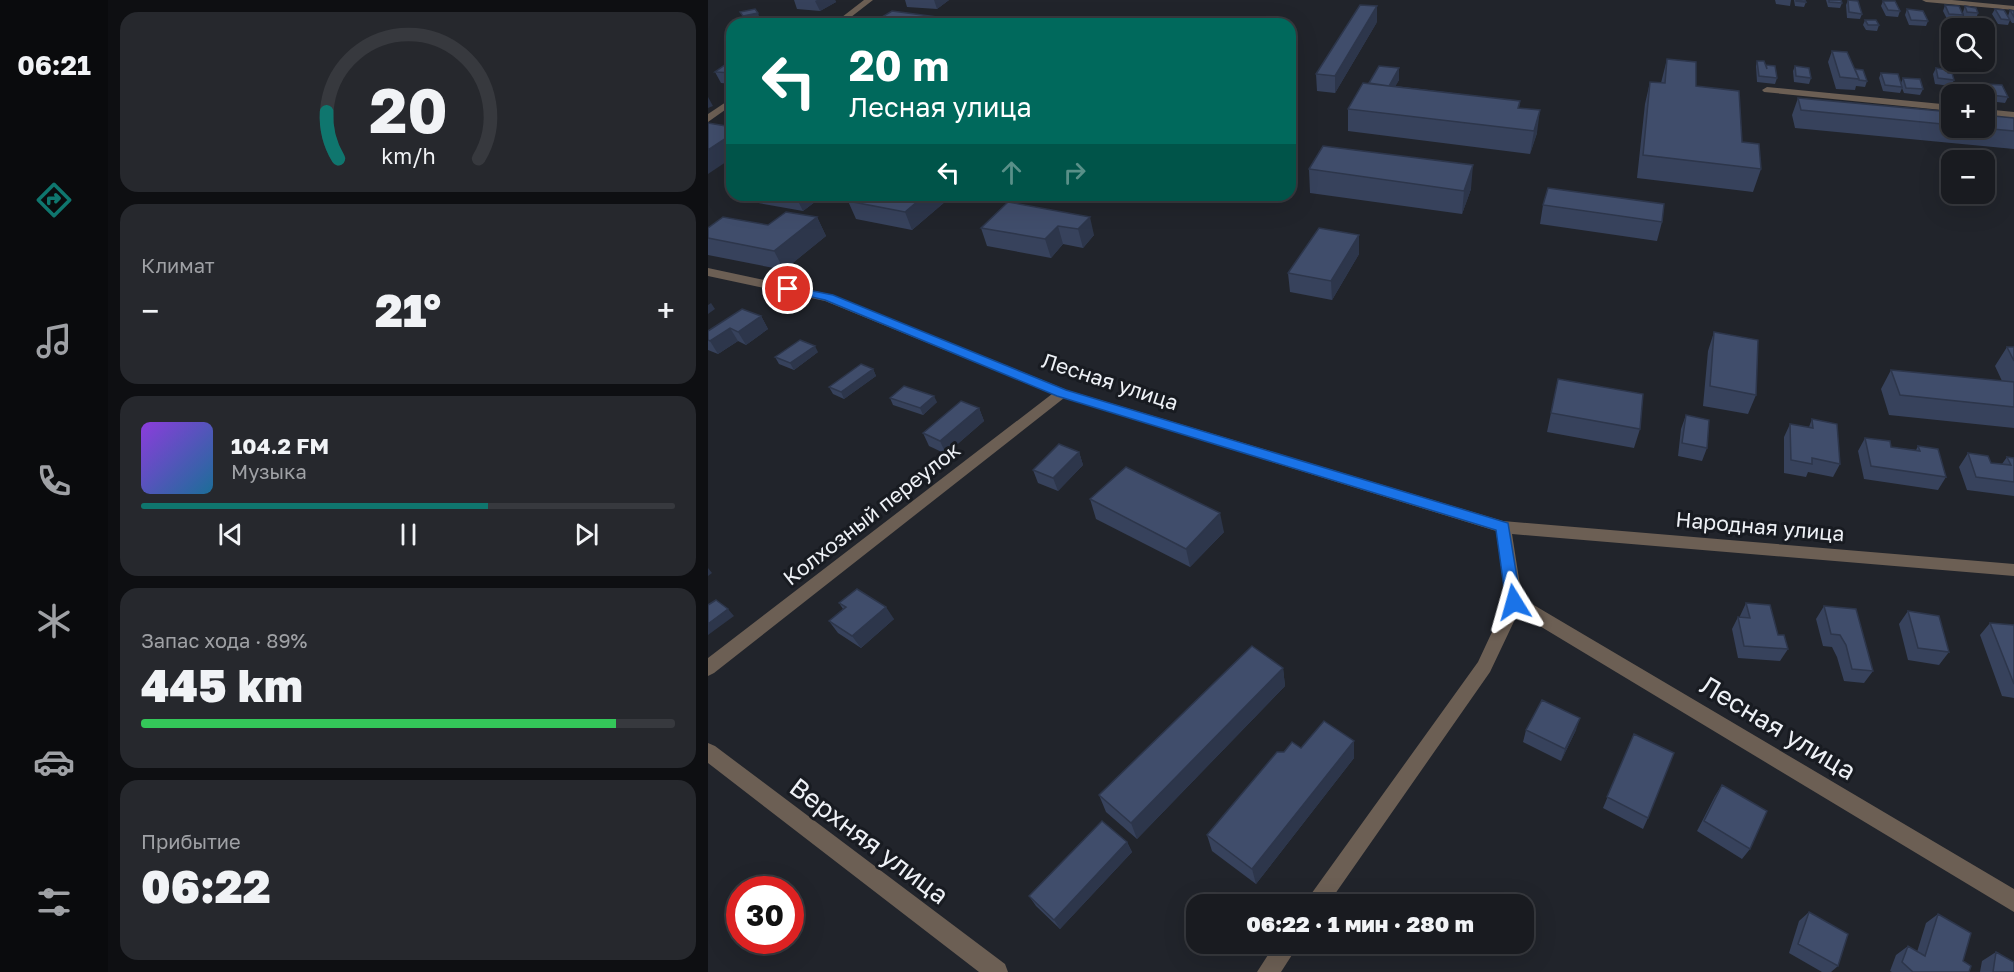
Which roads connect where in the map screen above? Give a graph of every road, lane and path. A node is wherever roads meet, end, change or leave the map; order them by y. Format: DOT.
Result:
graph roads {
  1 [pos="869,0"];
  2 [pos="1926,0"];
  3 [pos="2014,8"];
  4 [pos="845,18"];
  5 [pos="1767,90"];
  6 [pos="726,106"];
  7 [pos="1941,107"];
  8 [pos="1995,113"];
  9 [pos="2014,115"];
  10 [pos="708,119"];
  11 [pos="708,272"];
  12 [pos="1062,393"];
  13 [pos="1503,527"];
  14 [pos="2014,570"];
  15 [pos="1514,602"];
  16 [pos="708,668"];
  17 [pos="708,752"];
  18 [pos="1323,894"];
  19 [pos="2014,901"];
  20 [pos="1281,954"];
  21 [pos="997,972"];
  22 [pos="1268,972"];
  1 -- 4 [label="street"];
  2 -- 3 [label="street"];
  5 -- 7 [label="street"];
  6 -- 10 [label="street"];
  8 -- 9 [label="street"];
  11 -- 12 [label="street, Лесная улица"];
  12 -- 13 [label="street, Лесная улица"];
  12 -- 16 [label="street, Колхозный переулок"];
  13 -- 14 [label="street, Народная улица"];
  13 -- 15 [label="street"];
  15 -- 18 [label="street"];
  15 -- 19 [label="street, Лесная улица"];
  17 -- 21 [label="street, Верхняя улица"];
  20 -- 22 [label="street"];
}
